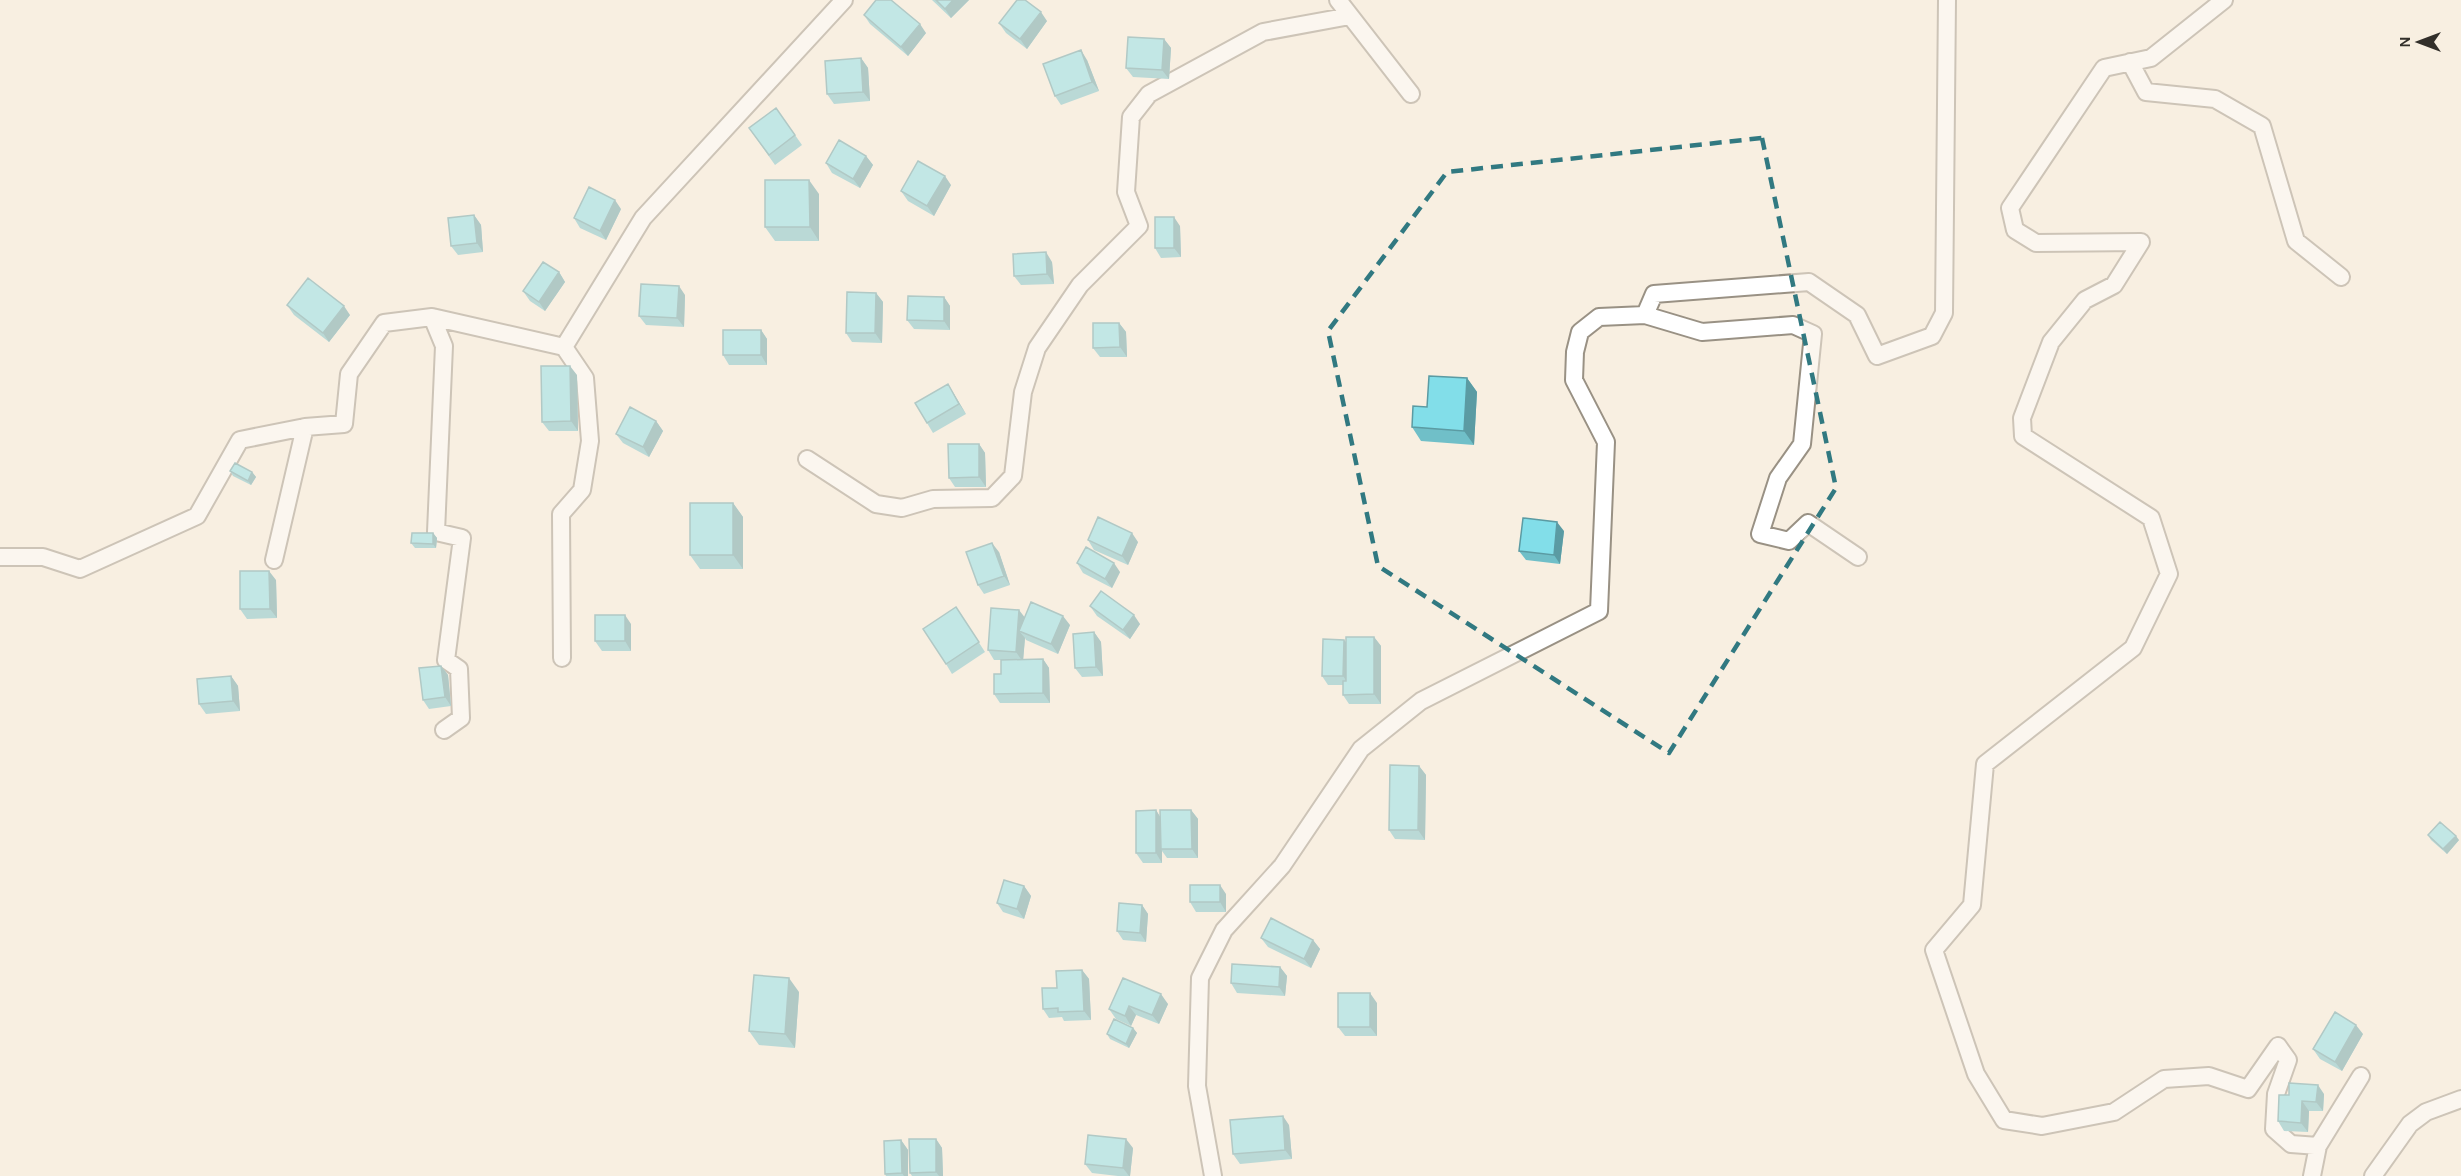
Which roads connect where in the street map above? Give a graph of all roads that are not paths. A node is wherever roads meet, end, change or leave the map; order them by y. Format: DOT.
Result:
graph roads {
  1 [pos="844,0"];
  2 [pos="1338,0"];
  3 [pos="1947,0"];
  4 [pos="2224,0"];
  5 [pos="1350,16"];
  6 [pos="2130,62"];
  7 [pos="1411,94"];
  8 [pos="2341,277"];
  9 [pos="1645,315"];
  10 [pos="432,317"];
  11 [pos="564,347"];
  12 [pos="305,427"];
  13 [pos="807,459"];
  14 [pos="0,556"];
  15 [pos="1858,557"];
  16 [pos="274,560"];
  17 [pos="562,658"];
  18 [pos="444,730"];
  19 [pos="2361,1076"];
  20 [pos="2461,1099"];
  21 [pos="2318,1146"];
  22 [pos="1213,1176"];
  23 [pos="2312,1176"];
  24 [pos="2373,1176"];
  1 -- 11 [label="street"];
  2 -- 5 [label="street"];
  3 -- 9 [label="street"];
  4 -- 6 [label="street"];
  5 -- 7 [label="street"];
  5 -- 13 [label="street"];
  6 -- 8 [label="street"];
  6 -- 21 [label="street"];
  9 -- 15 [label="street"];
  9 -- 22 [label="street"];
  10 -- 11 [label="street"];
  10 -- 12 [label="street"];
  10 -- 18 [label="street"];
  11 -- 17 [label="street"];
  12 -- 14 [label="street"];
  12 -- 16 [label="street"];
  19 -- 21 [label="street"];
  20 -- 24 [label="street"];
  21 -- 23 [label="street"];
}
